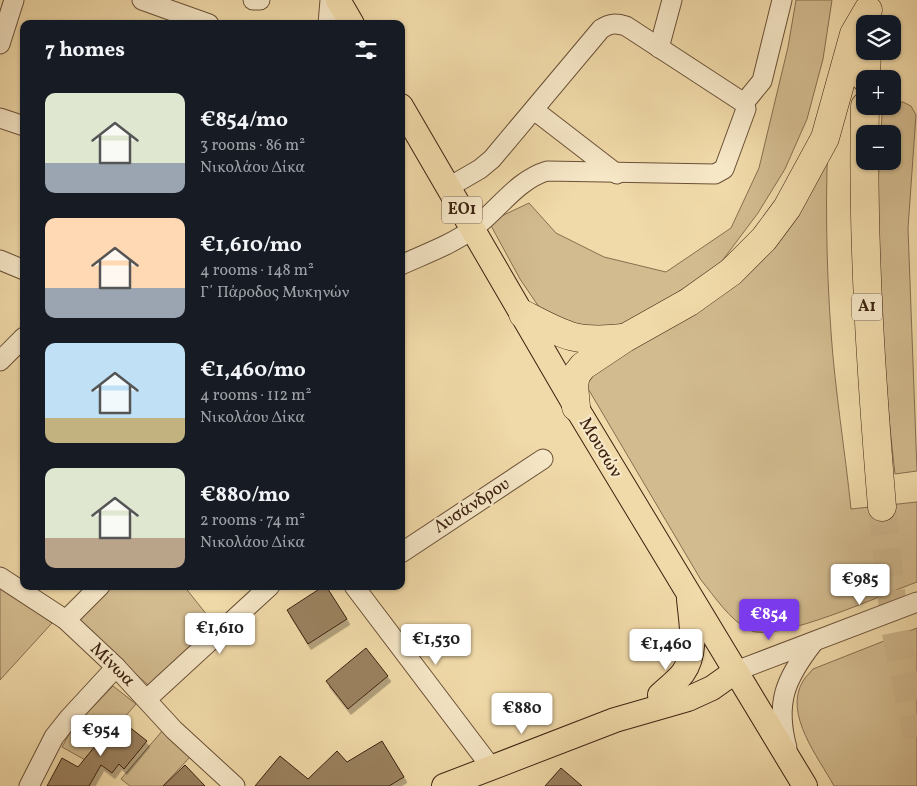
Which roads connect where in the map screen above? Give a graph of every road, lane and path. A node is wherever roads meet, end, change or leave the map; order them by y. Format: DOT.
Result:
graph roads {
  1 [pos="14,0"];
  2 [pos="142,0"];
  3 [pos="253,0"];
  4 [pos="260,0"];
  5 [pos="330,0"];
  6 [pos="338,0"];
  7 [pos="672,0"];
  8 [pos="782,0"];
  9 [pos="868,11"];
  10 [pos="192,20"];
  11 [pos="328,20"];
  12 [pos="350,20"];
  13 [pos="0,44"];
  14 [pos="660,48"];
  15 [pos="744,103"];
  16 [pos="534,110"];
  17 [pos="405,113"];
  18 [pos="865,115"];
  19 [pos="0,118"];
  20 [pos="20,125"];
  21 [pos="617,174"];
  22 [pos="449,186"];
  23 [pos="473,229"];
  24 [pos="0,260"];
  25 [pos="405,263"];
  26 [pos="20,268"];
  27 [pos="523,314"];
  28 [pos="625,338"];
  29 [pos="20,341"];
  30 [pos="0,361"];
  31 [pos="576,407"];
  32 [pos="543,459"];
  33 [pos="882,507"];
  34 [pos="405,550"];
  35 [pos="0,576"];
  36 [pos="20,589"];
  37 [pos="21,590"];
  38 [pos="96,590"];
  39 [pos="266,590"];
  40 [pos="357,590"];
  41 [pos="688,592"];
  42 [pos="917,602"];
  43 [pos="66,620"];
  44 [pos="814,642"];
  45 [pos="116,667"];
  46 [pos="736,672"];
  47 [pos="660,695"];
  48 [pos="147,700"];
  49 [pos="615,720"];
  50 [pos="789,759"];
  51 [pos="491,767"];
  52 [pos="29,786"];
  53 [pos="234,786"];
  54 [pos="444,786"];
  55 [pos="805,786"];
  1 -- 13 [label="street"];
  2 -- 10 [label="street"];
  3 -- 4 [label="street"];
  5 -- 11 [label="street"];
  6 -- 12 [label="main road"];
  7 -- 14 [label="street"];
  8 -- 15 [label="street"];
  9 -- 28 [label="highway"];
  14 -- 15 [label="street"];
  14 -- 16 [label="street"];
  15 -- 21 [label="street"];
  16 -- 21 [label="street"];
  16 -- 22 [label="street"];
  17 -- 22 [label="main road, Μουσών / ΕΟ1"];
  18 -- 33 [label="highway, Α1"];
  19 -- 20 [label="street"];
  21 -- 23 [label="street"];
  22 -- 23 [label="main road, Μουσών / ΕΟ1"];
  23 -- 25 [label="street"];
  23 -- 27 [label="main road, Μουσών / ΕΟ1"];
  24 -- 26 [label="street"];
  27 -- 28 [label="highway"];
  27 -- 31 [label="main road, Μουσών / ΕΟ1"];
  28 -- 31 [label="highway"];
  29 -- 30 [label="street"];
  31 -- 41 [label="main road, Μουσών / ΕΟ1"];
  32 -- 34 [label="street, Λυσάνδρου"];
  35 -- 36 [label="street, Μίνωα"];
  37 -- 43 [label="street, Μίνωα"];
  38 -- 43 [label="street"];
  39 -- 48 [label="street"];
  40 -- 51 [label="street"];
  41 -- 46 [label="main road, Μουσών / ΕΟ1"];
  41 -- 47 [label="main road"];
  42 -- 44 [label="street"];
  43 -- 45 [label="street, Μίνωα"];
  44 -- 46 [label="street"];
  44 -- 50 [label="street"];
  45 -- 48 [label="street, Μίνωα"];
  45 -- 52 [label="street"];
  46 -- 47 [label="main road"];
  46 -- 49 [label="main road"];
  46 -- 50 [label="main road, Μουσών / ΕΟ1"];
  47 -- 49 [label="main road"];
  48 -- 53 [label="street, Μίνωα"];
  49 -- 51 [label="main road"];
  50 -- 55 [label="main road, Μουσών / ΕΟ1"];
  51 -- 54 [label="main road"];
}
